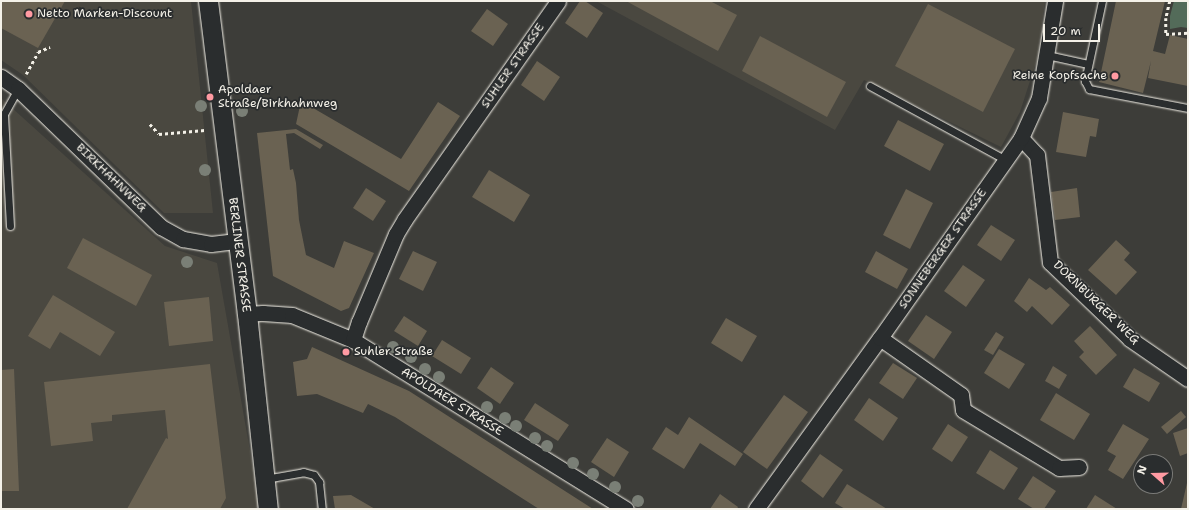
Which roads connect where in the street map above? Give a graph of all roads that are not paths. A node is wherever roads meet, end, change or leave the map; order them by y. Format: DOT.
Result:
graph roads {
  1 [pos="208,1"];
  2 [pos="558,1"];
  3 [pos="1055,1"];
  4 [pos="1102,1"];
  5 [pos="1046,55"];
  6 [pos="1088,64"];
  7 [pos="1,76"];
  8 [pos="870,86"];
  9 [pos="18,89"];
  10 [pos="1188,108"];
  11 [pos="1021,138"];
  12 [pos="1006,160"];
  13 [pos="10,226"];
  14 [pos="237,241"];
  15 [pos="247,314"];
  16 [pos="880,338"];
  17 [pos="353,340"];
  18 [pos="1188,379"];
  19 [pos="1079,467"];
  20 [pos="265,480"];
  21 [pos="268,509"];
  22 [pos="322,509"];
  23 [pos="626,509"];
  24 [pos="756,509"];
  1 -- 14 [label="street, BERLINER STRASSE"];
  2 -- 17 [label="street, SUHLER STRASSE"];
  3 -- 5 [label="street, SONNEBERGER STRASSE"];
  4 -- 6 [label="lane"];
  5 -- 6 [label="lane"];
  5 -- 11 [label="street, SONNEBERGER STRASSE"];
  6 -- 10 [label="lane"];
  7 -- 9 [label="street, BIRKHAHNWEG"];
  8 -- 12 [label="lane"];
  9 -- 13 [label="lane"];
  9 -- 14 [label="street, BIRKHAHNWEG"];
  11 -- 12 [label="street, SONNEBERGER STRASSE"];
  11 -- 18 [label="street, DORNBURGER WEG"];
  12 -- 16 [label="street, SONNEBERGER STRASSE"];
  14 -- 15 [label="street, BERLINER STRASSE"];
  15 -- 17 [label="street, APOLDAER STRASSE"];
  15 -- 20 [label="street, BERLINER STRASSE"];
  16 -- 19 [label="street"];
  16 -- 24 [label="street, SONNEBERGER STRASSE"];
  17 -- 23 [label="street, APOLDAER STRASSE"];
  20 -- 21 [label="street, BERLINER STRASSE"];
  20 -- 22 [label="lane"];
}
